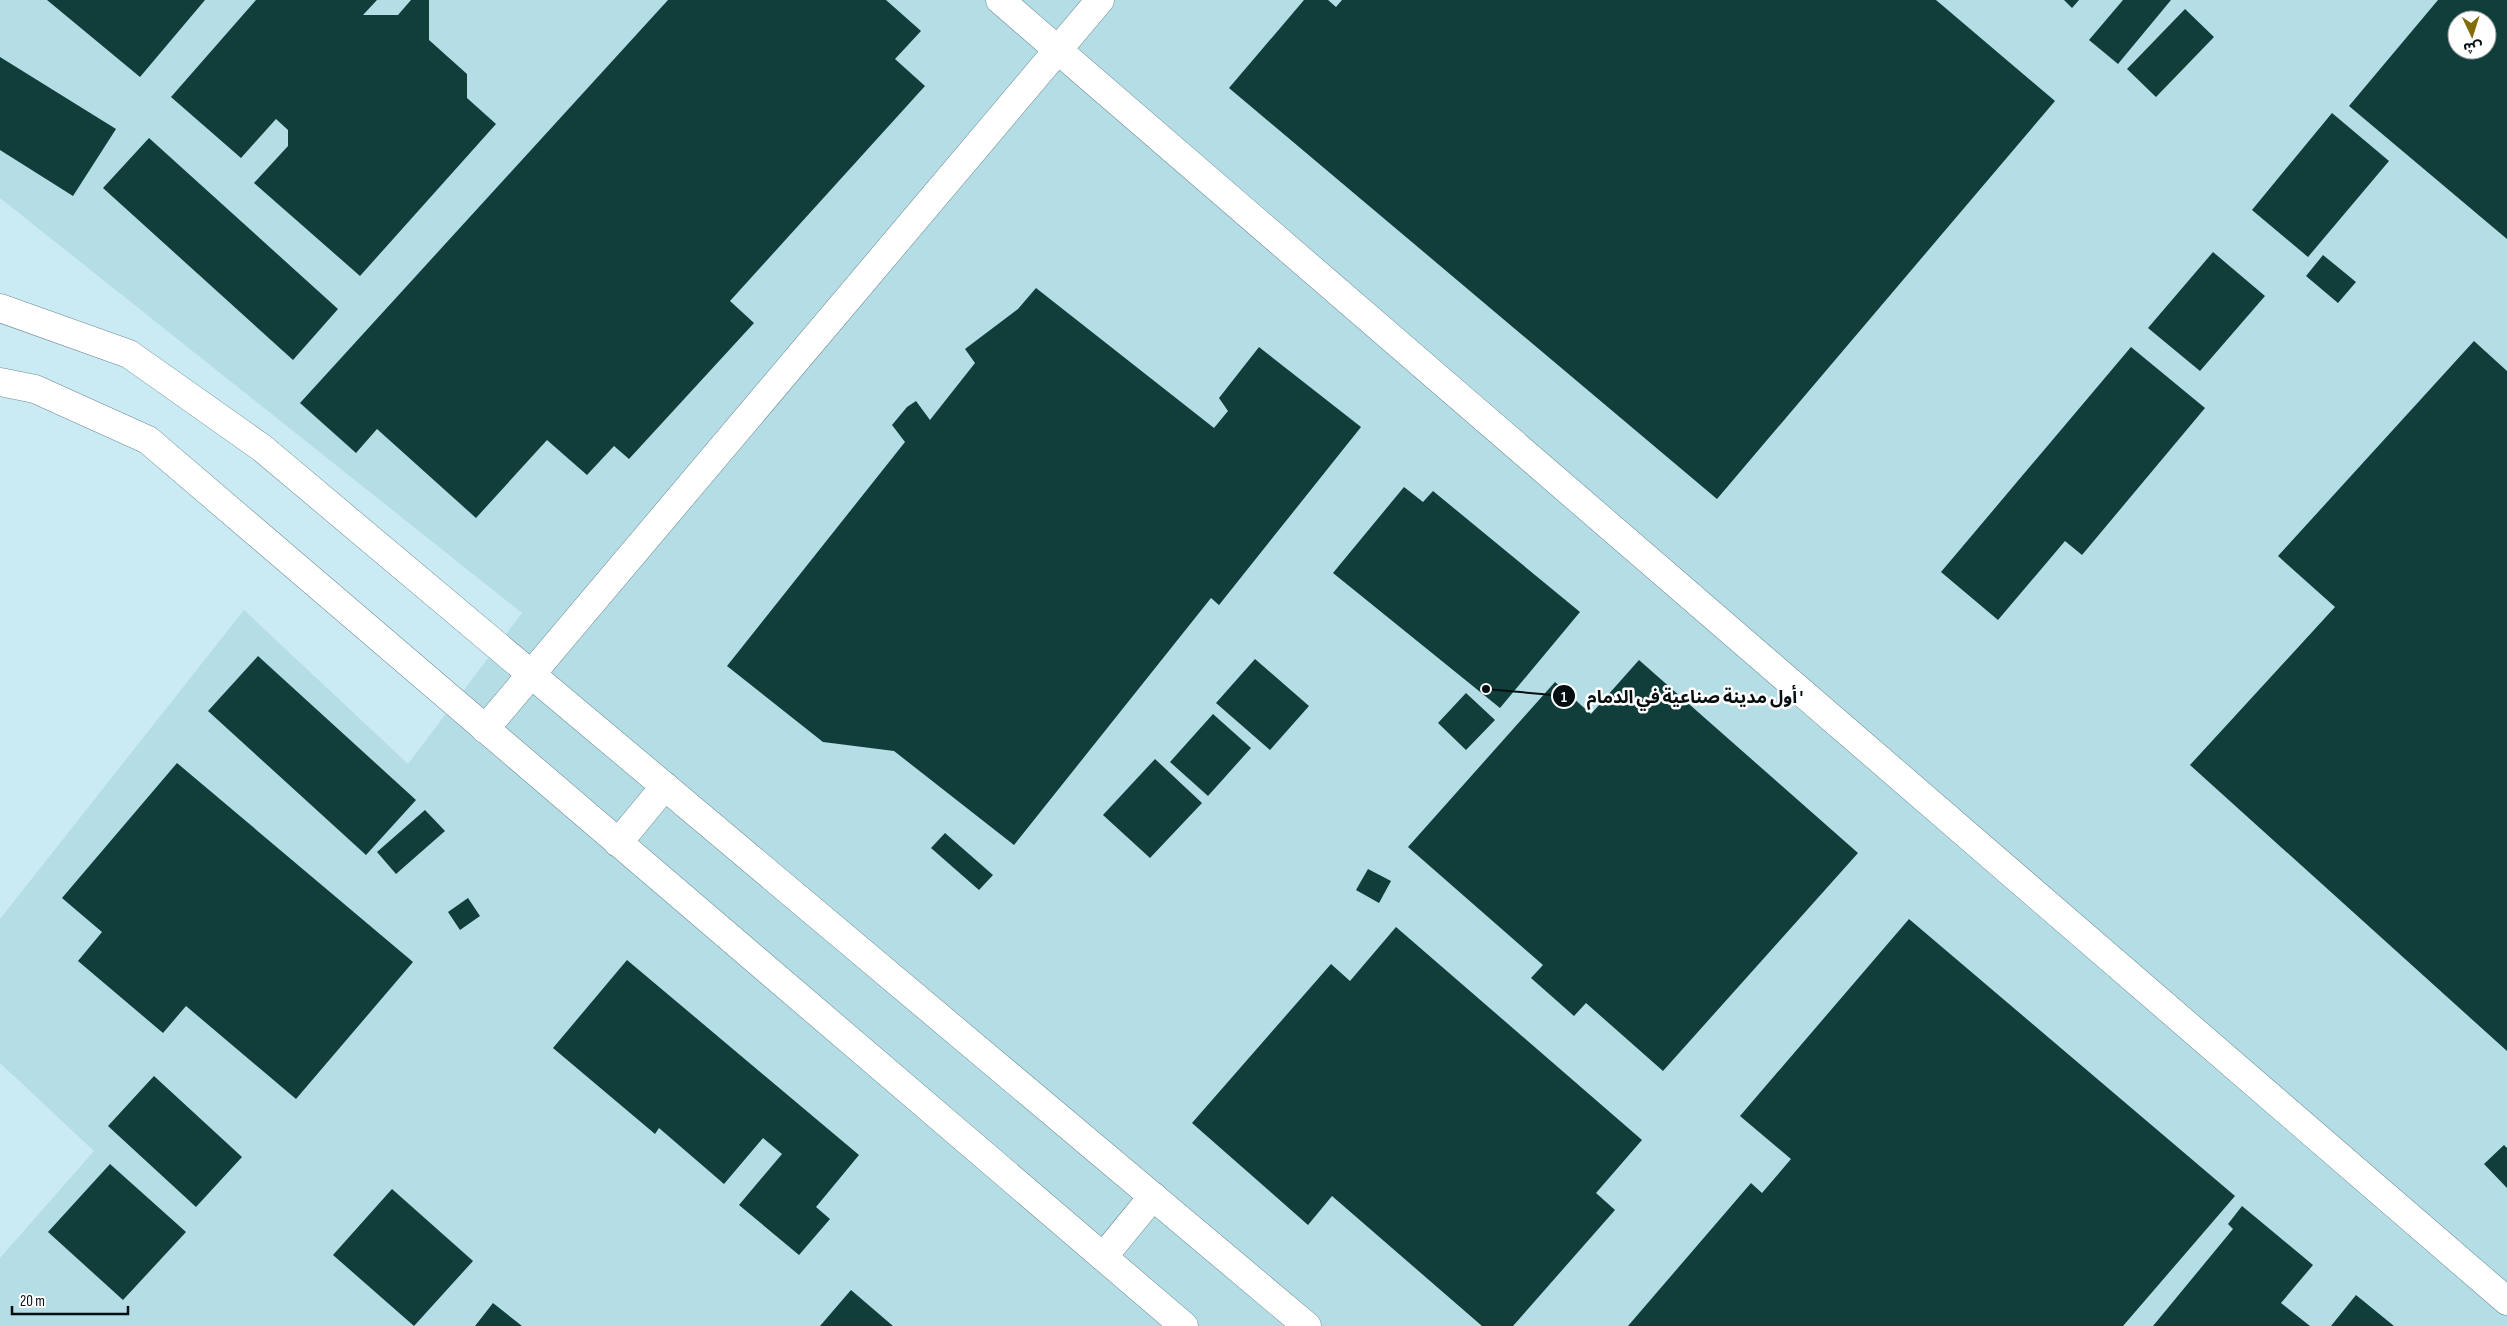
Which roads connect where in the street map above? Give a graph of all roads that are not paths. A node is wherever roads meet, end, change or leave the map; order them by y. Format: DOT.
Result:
graph roads {
  1 [pos="1000,0"];
  2 [pos="1100,0"];
  3 [pos="1057,50"];
  4 [pos="0,308"];
  5 [pos="0,382"];
  6 [pos="531,673"];
  7 [pos="485,729"];
  8 [pos="665,786"];
  9 [pos="618,843"];
  10 [pos="1153,1196"];
  11 [pos="1103,1257"];
  12 [pos="2507,1301"];
  13 [pos="1184,1326"];
  14 [pos="1307,1326"];
  1 -- 3 [label="street"];
  2 -- 3 [label="street"];
  3 -- 6 [label="street"];
  3 -- 12 [label="street"];
  4 -- 6 [label="street"];
  5 -- 7 [label="street"];
  6 -- 7 [label="street"];
  6 -- 8 [label="street"];
  7 -- 9 [label="street"];
  8 -- 9 [label="street"];
  8 -- 10 [label="street"];
  9 -- 11 [label="street"];
  10 -- 11 [label="street"];
  10 -- 14 [label="street"];
  11 -- 13 [label="street"];
}
